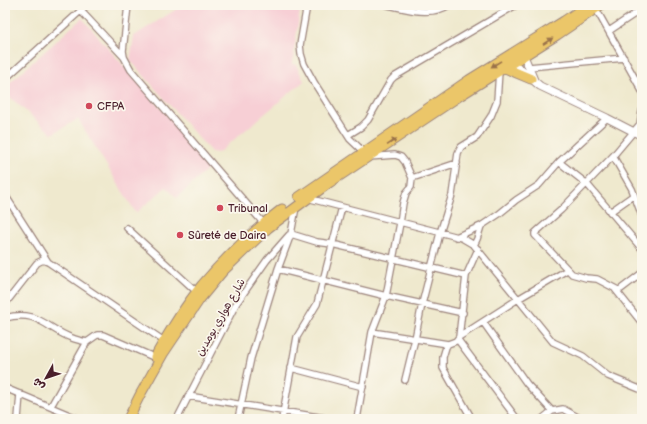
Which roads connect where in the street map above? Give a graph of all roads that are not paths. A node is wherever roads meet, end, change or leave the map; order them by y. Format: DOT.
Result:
graph roads {
  1 [pos="87,5"];
  2 [pos="128,5"];
  3 [pos="306,5"];
  4 [pos="388,5"];
  5 [pos="450,5"];
  6 [pos="516,5"];
  7 [pos="595,6"];
  8 [pos="642,9"];
  9 [pos="81,11"];
  10 [pos="609,31"];
  11 [pos="523,52"];
  12 [pos="124,57"];
  13 [pos="624,58"];
  14 [pos="511,59"];
  15 [pos="529,67"];
  16 [pos="502,70"];
  17 [pos="5,79"];
  18 [pos="533,81"];
  19 [pos="642,91"];
  20 [pos="642,111"];
  21 [pos="607,118"];
  22 [pos="633,131"];
  23 [pos="348,135"];
  24 [pos="642,136"];
  25 [pos="366,154"];
  26 [pos="613,156"];
  27 [pos="559,162"];
  28 [pos="457,163"];
  29 [pos="412,178"];
  30 [pos="587,184"];
  31 [pos="5,195"];
  32 [pos="634,195"];
  33 [pos="307,198"];
  34 [pos="296,207"];
  35 [pos="342,207"];
  36 [pos="610,212"];
  37 [pos="642,216"];
  38 [pos="400,223"];
  39 [pos="266,226"];
  40 [pos="481,226"];
  41 [pos="127,228"];
  42 [pos="291,233"];
  43 [pos="440,233"];
  44 [pos="456,237"];
  45 [pos="332,244"];
  46 [pos="476,247"];
  47 [pos="642,249"];
  48 [pos="393,259"];
  49 [pos="48,262"];
  50 [pos="278,269"];
  51 [pos="431,269"];
  52 [pos="567,270"];
  53 [pos="642,273"];
  54 [pos="466,276"];
  55 [pos="322,281"];
  56 [pos="615,289"];
  57 [pos="197,292"];
  58 [pos="386,296"];
  59 [pos="518,299"];
  60 [pos="5,304"];
  61 [pos="422,304"];
  62 [pos="463,313"];
  63 [pos="5,318"];
  64 [pos="483,322"];
  65 [pos="642,323"];
  66 [pos="372,332"];
  67 [pos="459,338"];
  68 [pos="416,339"];
  69 [pos="164,341"];
  70 [pos="87,342"];
  71 [pos="448,344"];
  72 [pos="157,359"];
  73 [pos="291,368"];
  74 [pos="405,380"];
  75 [pos="363,387"];
  76 [pos="5,388"];
  77 [pos="642,390"];
  78 [pos="20,394"];
  79 [pos="188,396"];
  80 [pos="241,404"];
  81 [pos="51,406"];
  82 [pos="283,411"];
  83 [pos="552,411"];
  84 [pos="18,419"];
  85 [pos="79,419"];
  86 [pos="123,419"];
  87 [pos="128,419"];
  88 [pos="177,419"];
  89 [pos="238,419"];
  90 [pos="282,419"];
  91 [pos="331,419"];
  92 [pos="357,419"];
  93 [pos="472,419"];
  94 [pos="517,419"];
  95 [pos="542,419"];
  96 [pos="581,419"];
  1 -- 9 [label="street"];
  2 -- 12 [label="street"];
  3 -- 23 [label="street"];
  4 -- 5 [label="street"];
  6 -- 23 [label="street"];
  7 -- 10 [label="street"];
  7 -- 11 [label="main road"];
  8 -- 10 [label="street"];
  9 -- 12 [label="street"];
  9 -- 17 [label="street"];
  10 -- 13 [label="street"];
  11 -- 14 [label="main road"];
  11 -- 15 [label="street"];
  12 -- 39 [label="street"];
  13 -- 15 [label="street"];
  13 -- 19 [label="street"];
  14 -- 16 [label="main road"];
  14 -- 18 [label="street"];
  14 -- 25 [label="main road, one-way"];
  15 -- 18 [label="street"];
  16 -- 18 [label="main road"];
  25 -- 16 [label="main road, one-way"];
  16 -- 28 [label="street"];
  18 -- 21 [label="street"];
  20 -- 22 [label="street"];
  21 -- 22 [label="street"];
  21 -- 27 [label="street"];
  22 -- 24 [label="street"];
  22 -- 26 [label="street"];
  23 -- 25 [label="street"];
  25 -- 29 [label="street"];
  25 -- 33 [label="main road"];
  25 -- 39 [label="main road"];
  26 -- 30 [label="street"];
  26 -- 32 [label="street"];
  27 -- 30 [label="street"];
  27 -- 40 [label="street"];
  28 -- 29 [label="street"];
  28 -- 43 [label="street"];
  29 -- 38 [label="street"];
  30 -- 36 [label="street"];
  30 -- 52 [label="street"];
  31 -- 49 [label="street"];
  32 -- 36 [label="street"];
  32 -- 37 [label="street"];
  33 -- 34 [label="main road"];
  33 -- 35 [label="street"];
  34 -- 39 [label="main road"];
  34 -- 42 [label="street"];
  35 -- 38 [label="street"];
  35 -- 45 [label="street"];
  36 -- 47 [label="street"];
  38 -- 43 [label="street"];
  38 -- 48 [label="street"];
  39 -- 57 [label="main road"];
  39 -- 72 [label="main road"];
  40 -- 44 [label="street"];
  40 -- 46 [label="street"];
  41 -- 57 [label="street"];
  42 -- 45 [label="street"];
  42 -- 50 [label="street"];
  42 -- 79 [label="street, شارع هواري بومدين"];
  43 -- 44 [label="street"];
  43 -- 51 [label="street"];
  44 -- 46 [label="street"];
  45 -- 48 [label="street"];
  45 -- 55 [label="street"];
  46 -- 54 [label="street"];
  46 -- 59 [label="street"];
  48 -- 51 [label="street"];
  48 -- 58 [label="street"];
  49 -- 60 [label="street"];
  49 -- 69 [label="street"];
  50 -- 55 [label="street"];
  50 -- 80 [label="street"];
  51 -- 54 [label="street"];
  51 -- 61 [label="street"];
  52 -- 56 [label="street"];
  52 -- 59 [label="street"];
  53 -- 56 [label="street"];
  54 -- 62 [label="street"];
  55 -- 58 [label="street"];
  55 -- 73 [label="street"];
  56 -- 65 [label="street"];
  57 -- 69 [label="main road"];
  58 -- 61 [label="street"];
  58 -- 66 [label="street"];
  59 -- 64 [label="street"];
  59 -- 77 [label="street"];
  61 -- 62 [label="street"];
  61 -- 68 [label="street"];
  62 -- 67 [label="street"];
  63 -- 70 [label="street"];
  64 -- 67 [label="street"];
  64 -- 83 [label="street"];
  66 -- 68 [label="street"];
  66 -- 75 [label="street"];
  67 -- 71 [label="street"];
  67 -- 94 [label="street"];
  68 -- 71 [label="street"];
  68 -- 74 [label="street"];
  69 -- 72 [label="main road"];
  70 -- 72 [label="street"];
  70 -- 81 [label="street"];
  71 -- 93 [label="street"];
  72 -- 86 [label="main road"];
  72 -- 87 [label="main road"];
  73 -- 75 [label="street"];
  73 -- 82 [label="street"];
  75 -- 92 [label="street"];
  76 -- 78 [label="street"];
  78 -- 81 [label="street"];
  78 -- 84 [label="street"];
  79 -- 80 [label="street"];
  79 -- 88 [label="street, شارع هواري بومدين"];
  80 -- 82 [label="street"];
  80 -- 89 [label="street"];
  81 -- 85 [label="street"];
  82 -- 90 [label="street"];
  82 -- 91 [label="street"];
  83 -- 95 [label="street"];
  83 -- 96 [label="street"];
}
